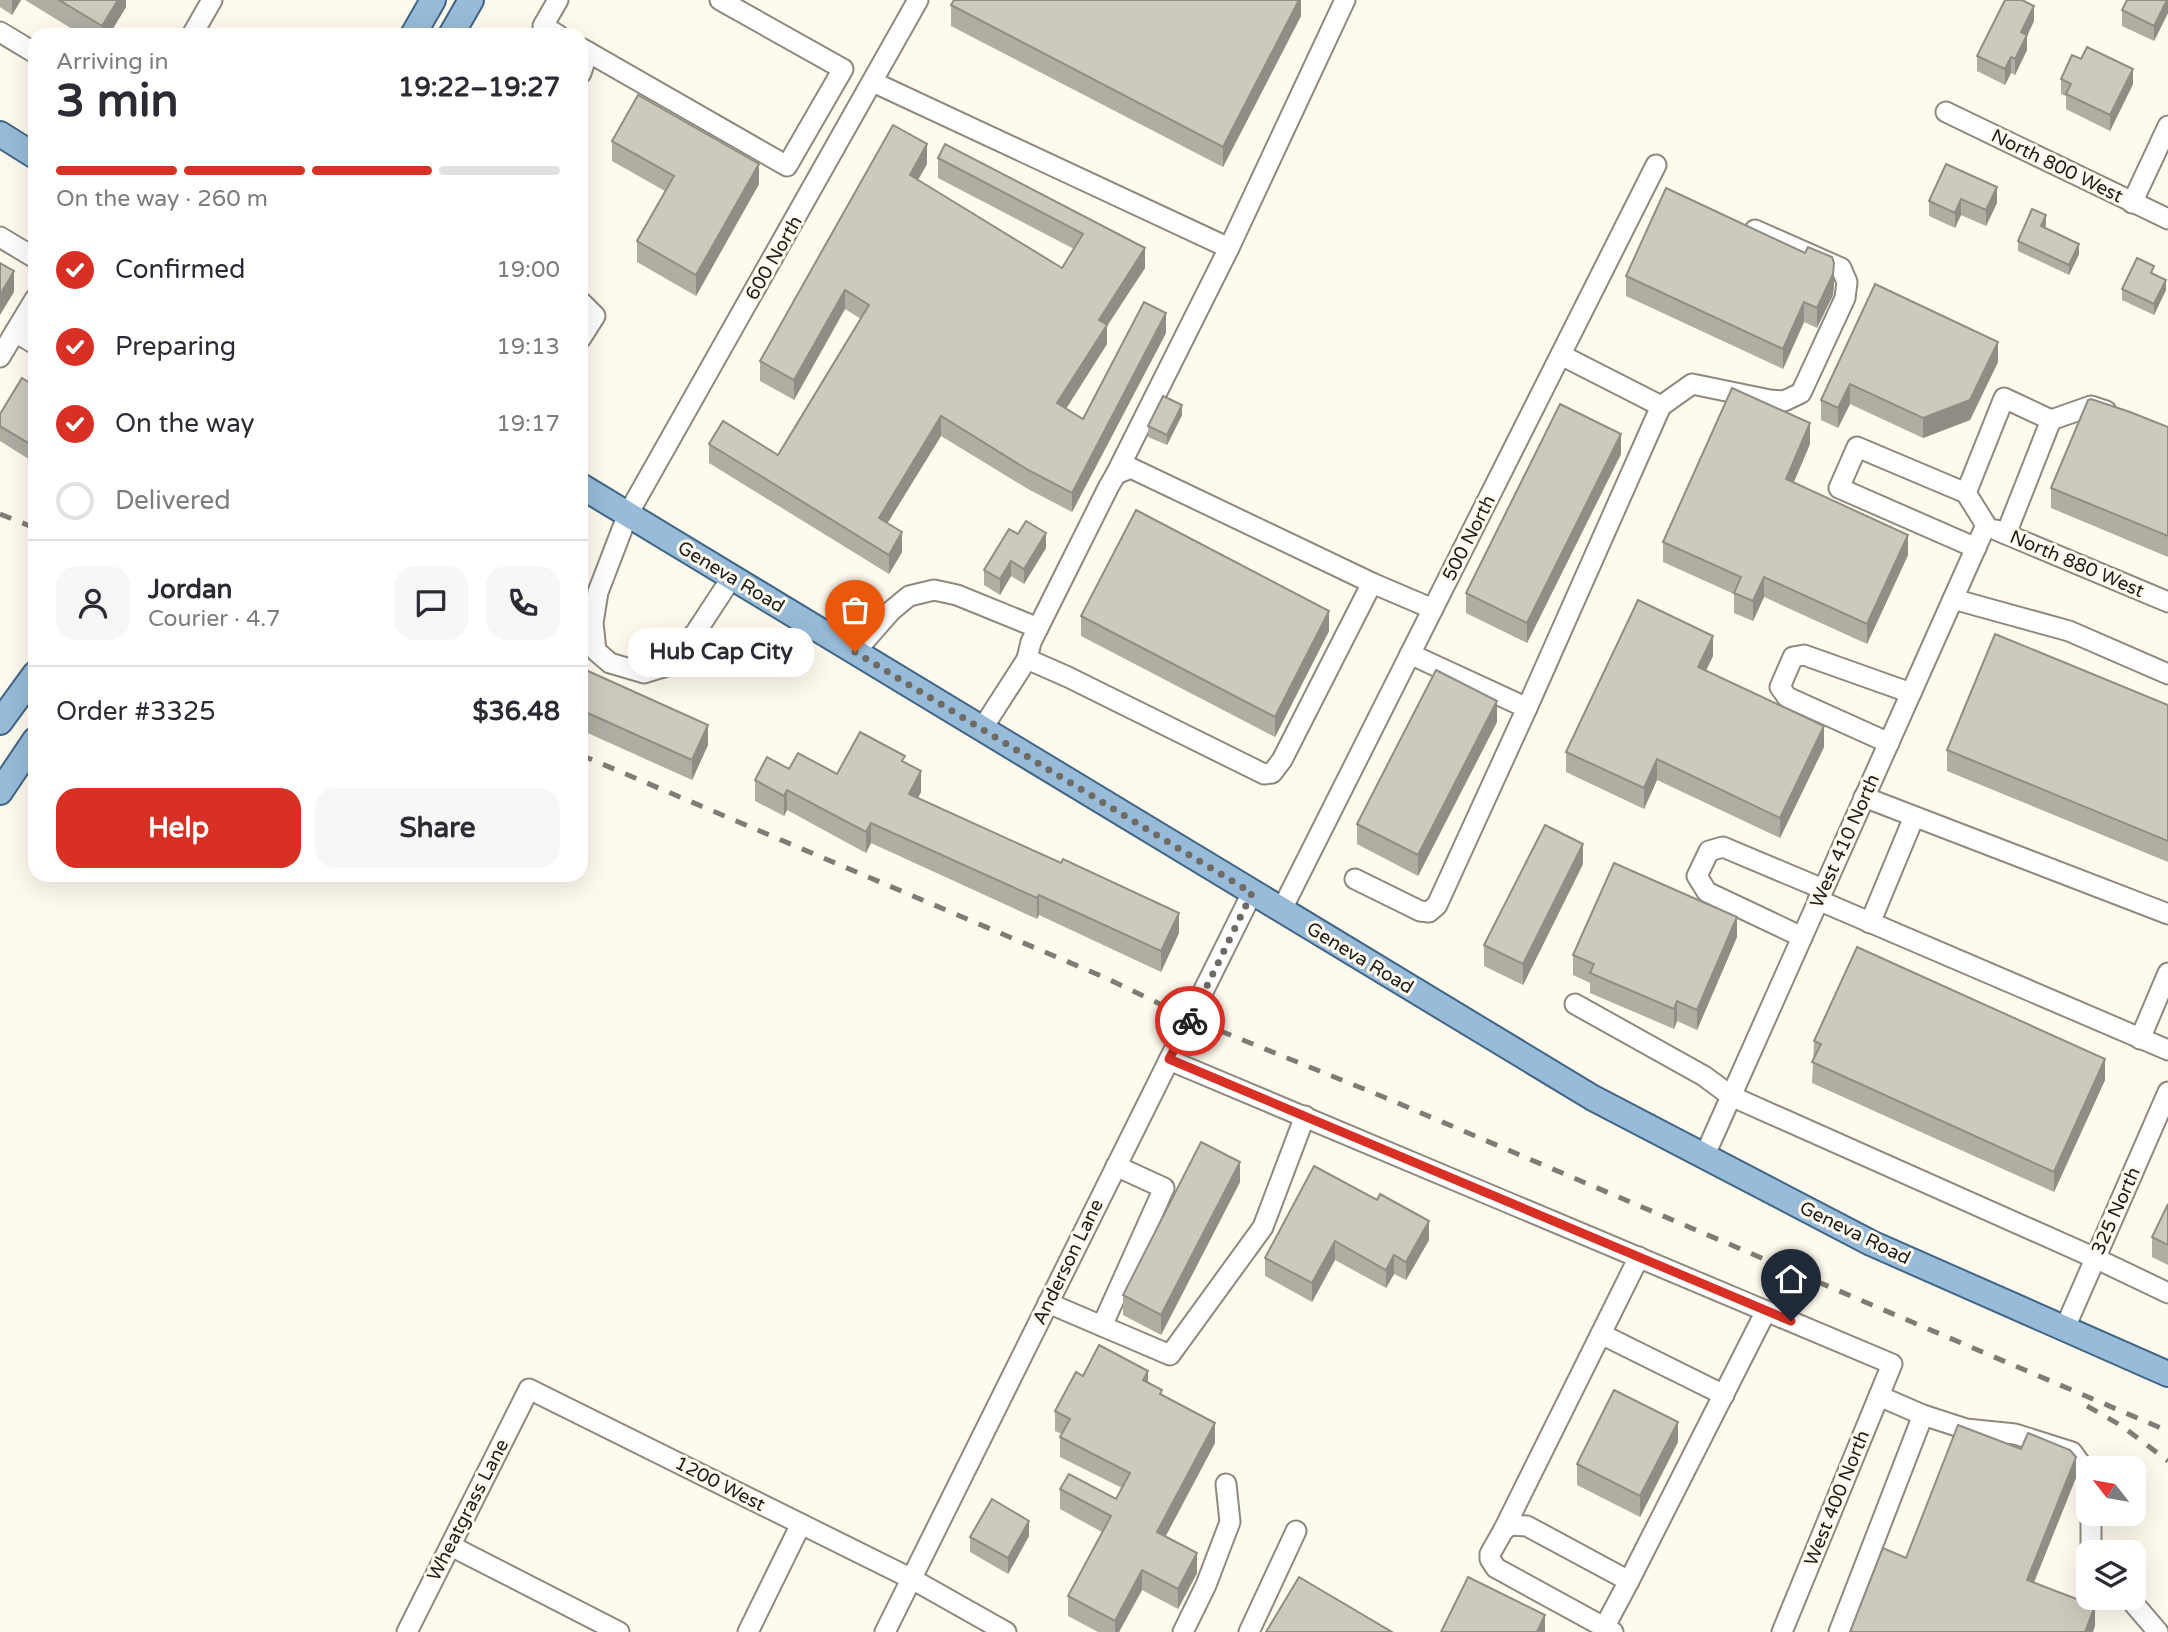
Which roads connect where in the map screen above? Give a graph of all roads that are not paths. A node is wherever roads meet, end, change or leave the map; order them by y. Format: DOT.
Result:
graph roads {
  1 [pos="212,0"];
  2 [pos="433,0"];
  3 [pos="471,0"];
  4 [pos="558,0"];
  5 [pos="720,0"];
  6 [pos="918,0"];
  7 [pos="1345,0"];
  8 [pos="196,28"];
  9 [pos="417,28"];
  10 [pos="455,28"];
  11 [pos="546,28"];
  12 [pos="0,32"];
  13 [pos="28,49"];
  14 [pos="588,52"];
  15 [pos="873,82"];
  16 [pos="1946,112"];
  17 [pos="2168,126"];
  18 [pos="0,134"];
  19 [pos="28,152"];
  20 [pos="1656,165"];
  21 [pos="2132,203"];
  22 [pos="2168,219"];
  23 [pos="1732,220"];
  24 [pos="0,237"];
  25 [pos="1229,248"];
  26 [pos="28,254"];
  27 [pos="588,309"];
  28 [pos="28,311"];
  29 [pos="588,327"];
  30 [pos="15,332"];
  31 [pos="28,340"];
  32 [pos="1561,355"];
  33 [pos="0,357"];
  34 [pos="1661,406"];
  35 [pos="2051,419"];
  36 [pos="2130,419"];
  37 [pos="1116,474"];
  38 [pos="588,490"];
  39 [pos="1966,493"];
  40 [pos="628,514"];
  41 [pos="1986,525"];
  42 [pos="2006,534"];
  43 [pos="1976,548"];
  44 [pos="732,577"];
  45 [pos="1372,583"];
  46 [pos="1953,599"];
  47 [pos="2168,602"];
  48 [pos="1433,609"];
  49 [pos="1038,628"];
  50 [pos="855,652"];
  51 [pos="1410,654"];
  52 [pos="1027,659"];
  53 [pos="2168,674"];
  54 [pos="28,684"];
  55 [pos="1911,693"];
  56 [pos="1527,708"];
  57 [pos="0,722"];
  58 [pos="982,729"];
  59 [pos="1889,743"];
  60 [pos="28,750"];
  61 [pos="0,792"];
  62 [pos="1864,797"];
  63 [pos="1914,817"];
  64 [pos="1355,879"];
  65 [pos="1252,893"];
  66 [pos="1821,895"];
  67 [pos="1281,911"];
  68 [pos="2168,914"];
  69 [pos="1870,923"];
  70 [pos="1802,937"];
  71 [pos="2168,973"];
  72 [pos="1575,1004"];
  73 [pos="2140,1038"];
  74 [pos="2168,1050"];
  75 [pos="1169,1059"];
  76 [pos="2168,1092"];
  77 [pos="1731,1096"];
  78 [pos="1305,1116"];
  79 [pos="1703,1157"];
  80 [pos="1116,1166"];
  81 [pos="1639,1257"];
  82 [pos="2095,1258"];
  83 [pos="2168,1293"];
  84 [pos="1048,1303"];
  85 [pos="1766,1311"];
  86 [pos="1102,1326"];
  87 [pos="2064,1330"];
  88 [pos="1601,1334"];
  89 [pos="2168,1374"];
  90 [pos="529,1389"];
  91 [pos="1724,1395"];
  92 [pos="1879,1396"];
  93 [pos="1923,1415"];
  94 [pos="2076,1458"];
  95 [pos="1226,1484"];
  96 [pos="801,1524"];
  97 [pos="1296,1531"];
  98 [pos="1503,1531"];
  99 [pos="450,1546"];
  100 [pos="912,1579"];
  101 [pos="1629,1581"];
  102 [pos="2139,1610"];
  103 [pos="1609,1629"];
  104 [pos="407,1632"];
  105 [pos="618,1632"];
  106 [pos="748,1632"];
  107 [pos="885,1632"];
  108 [pos="1006,1632"];
  109 [pos="1183,1632"];
  110 [pos="1249,1632"];
  111 [pos="1782,1632"];
  112 [pos="1839,1632"];
  113 [pos="2158,1632"];
  1 -- 8 [label="street"];
  2 -- 9 [label="main road"];
  3 -- 10 [label="main road"];
  4 -- 11 [label="street"];
  5 -- 14 [label="street"];
  6 -- 15 [label="street, 600 North"];
  7 -- 25 [label="street"];
  12 -- 13 [label="street"];
  15 -- 25 [label="street"];
  15 -- 40 [label="street, 600 North"];
  16 -- 21 [label="street, North 800 West"];
  17 -- 21 [label="street"];
  18 -- 19 [label="main road"];
  20 -- 32 [label="street, 500 North"];
  21 -- 22 [label="street, North 800 West"];
  23 -- 34 [label="street"];
  24 -- 26 [label="street"];
  25 -- 37 [label="street"];
  27 -- 29 [label="street"];
  28 -- 30 [label="street"];
  30 -- 31 [label="street"];
  30 -- 33 [label="street"];
  32 -- 34 [label="street"];
  32 -- 48 [label="street, 500 North"];
  34 -- 56 [label="street"];
  35 -- 36 [label="street"];
  35 -- 39 [label="street"];
  35 -- 42 [label="street"];
  37 -- 45 [label="street"];
  37 -- 49 [label="street"];
  38 -- 40 [label="main road, Geneva Road"];
  39 -- 41 [label="street"];
  39 -- 43 [label="street"];
  40 -- 44 [label="main road, Geneva Road"];
  40 -- 44 [label="street, 600 North"];
  41 -- 42 [label="street, North 880 West"];
  41 -- 43 [label="street, West 410 North"];
  42 -- 47 [label="street, North 880 West"];
  43 -- 46 [label="street, West 410 North"];
  44 -- 50 [label="main road, Geneva Road"];
  45 -- 48 [label="street"];
  45 -- 52 [label="street"];
  46 -- 53 [label="street"];
  46 -- 55 [label="street, West 410 North"];
  48 -- 51 [label="street, 500 North"];
  49 -- 50 [label="street"];
  49 -- 52 [label="street"];
  50 -- 58 [label="main road, Geneva Road"];
  51 -- 56 [label="street"];
  51 -- 67 [label="street, 500 North"];
  52 -- 58 [label="street"];
  54 -- 57 [label="main road"];
  55 -- 59 [label="street, West 410 North"];
  55 -- 59 [label="street"];
  56 -- 64 [label="street"];
  58 -- 65 [label="main road, Geneva Road"];
  59 -- 62 [label="street, West 410 North"];
  60 -- 61 [label="main road"];
  62 -- 63 [label="street"];
  62 -- 66 [label="street, West 410 North"];
  63 -- 68 [label="street"];
  63 -- 69 [label="street"];
  65 -- 67 [label="main road, Geneva Road"];
  65 -- 75 [label="street, Anderson Lane"];
  66 -- 69 [label="street"];
  66 -- 70 [label="street, West 410 North"];
  66 -- 70 [label="street"];
  67 -- 79 [label="main road, Geneva Road"];
  69 -- 73 [label="street"];
  70 -- 77 [label="street, West 410 North"];
  71 -- 73 [label="street"];
  72 -- 77 [label="street"];
  73 -- 74 [label="street"];
  75 -- 78 [label="street"];
  75 -- 80 [label="street, Anderson Lane"];
  76 -- 82 [label="street, 325 North"];
  77 -- 79 [label="street, West 410 North"];
  77 -- 82 [label="street"];
  78 -- 81 [label="street"];
  78 -- 86 [label="street"];
  79 -- 87 [label="main road, Geneva Road"];
  80 -- 84 [label="street, Anderson Lane"];
  80 -- 86 [label="street"];
  81 -- 85 [label="street"];
  81 -- 88 [label="street"];
  82 -- 83 [label="street"];
  82 -- 87 [label="street, 325 North"];
  84 -- 86 [label="street"];
  84 -- 100 [label="street, Anderson Lane"];
  85 -- 91 [label="street"];
  85 -- 92 [label="street, West 400 North"];
  87 -- 89 [label="main road, Geneva Road"];
  88 -- 91 [label="street"];
  88 -- 98 [label="street"];
  90 -- 96 [label="street, 1200 West"];
  90 -- 99 [label="street, Wheatgrass Lane"];
  91 -- 101 [label="street"];
  92 -- 93 [label="street"];
  92 -- 111 [label="street, West 400 North"];
  93 -- 94 [label="street"];
  93 -- 112 [label="street"];
  95 -- 109 [label="street"];
  96 -- 100 [label="street, 1200 West"];
  96 -- 106 [label="street"];
  97 -- 110 [label="street"];
  98 -- 101 [label="street"];
  98 -- 103 [label="street"];
  99 -- 104 [label="street, Wheatgrass Lane"];
  99 -- 105 [label="street"];
  100 -- 107 [label="street, Anderson Lane"];
  100 -- 108 [label="street, 1200 West"];
  101 -- 103 [label="street"];
  102 -- 113 [label="street"];
}
